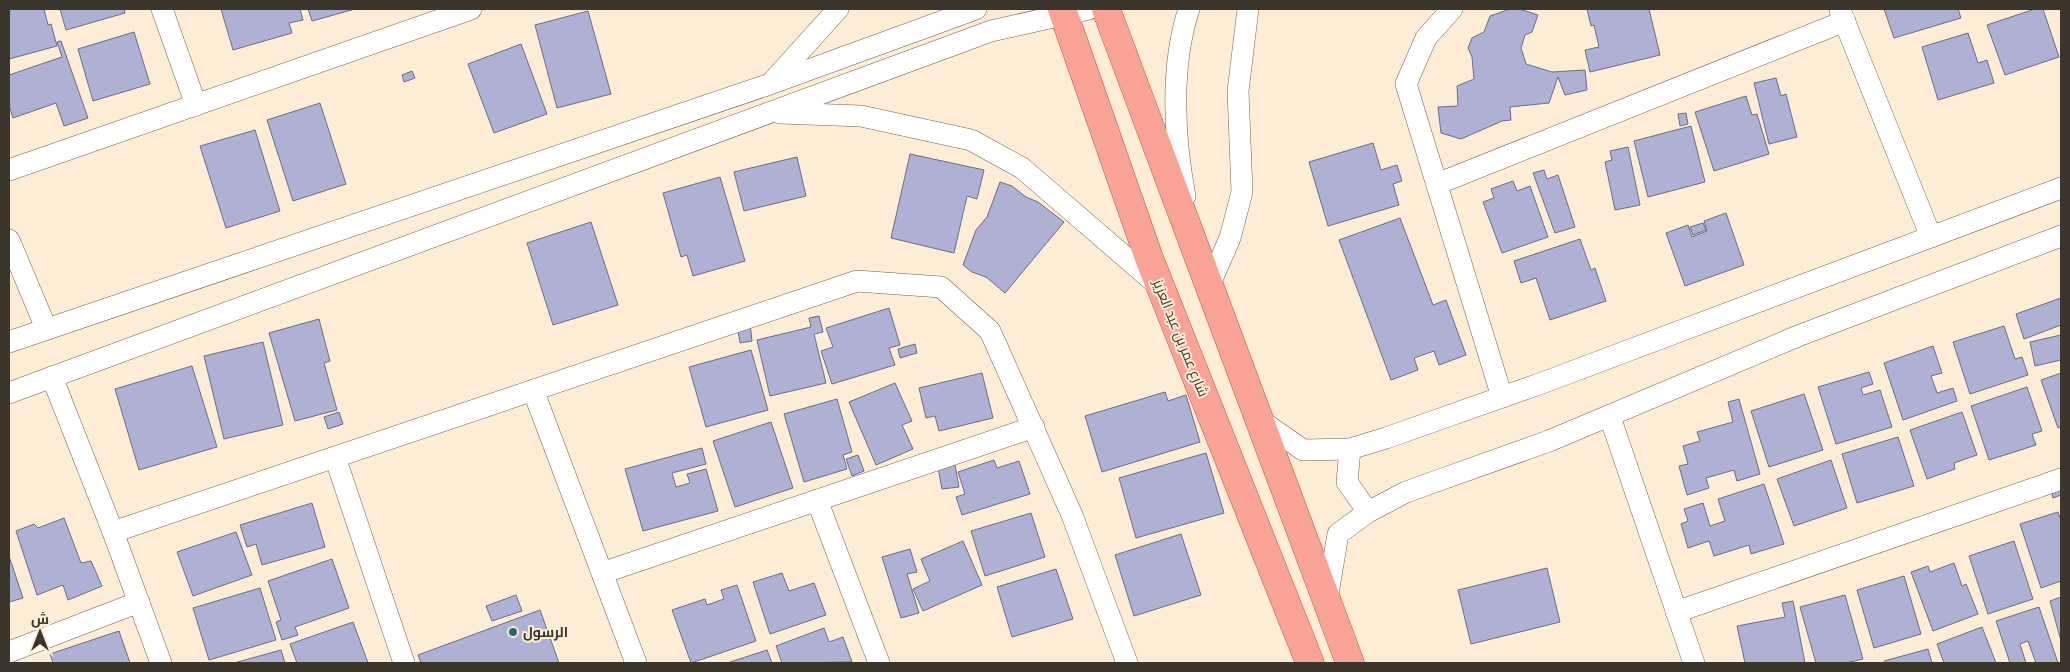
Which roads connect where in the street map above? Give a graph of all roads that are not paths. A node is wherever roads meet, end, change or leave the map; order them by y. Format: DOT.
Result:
graph roads {
  1 [pos="162,9"];
  2 [pos="471,9"];
  3 [pos="838,9"];
  4 [pos="976,9"];
  5 [pos="1106,9"];
  6 [pos="1189,9"];
  7 [pos="1248,9"];
  8 [pos="1452,9"];
  9 [pos="1072,11"];
  10 [pos="1842,15"];
  11 [pos="770,84"];
  12 [pos="196,105"];
  13 [pos="769,112"];
  14 [pos="9,170"];
  15 [pos="1437,184"];
  16 [pos="2061,188"];
  17 [pos="2061,236"];
  18 [pos="1931,237"];
  19 [pos="9,240"];
  20 [pos="1194,243"];
  21 [pos="1209,286"];
  22 [pos="1160,287"];
  23 [pos="46,328"];
  24 [pos="9,342"];
  25 [pos="52,377"];
  26 [pos="533,390"];
  27 [pos="9,393"];
  28 [pos="1502,397"];
  29 [pos="1610,417"];
  30 [pos="1260,420"];
  31 [pos="1034,426"];
  32 [pos="1350,449"];
  33 [pos="335,457"];
  34 [pos="2061,479"];
  35 [pos="817,500"];
  36 [pos="1368,512"];
  37 [pos="113,532"];
  38 [pos="602,573"];
  39 [pos="1327,600"];
  40 [pos="138,602"];
  41 [pos="1676,612"];
  42 [pos="9,652"];
  43 [pos="161,663"];
  44 [pos="404,663"];
  45 [pos="636,663"];
  46 [pos="879,663"];
  47 [pos="1127,663"];
  48 [pos="1310,663"];
  49 [pos="1350,663"];
  50 [pos="1694,663"];
  1 -- 12 [label="street"];
  2 -- 12 [label="street"];
  3 -- 11 [label="street"];
  4 -- 11 [label="street"];
  5 -- 20 [label="main road"];
  6 -- 20 [label="street"];
  7 -- 21 [label="street"];
  8 -- 15 [label="street"];
  9 -- 13 [label="street"];
  9 -- 22 [label="main road, شارع عمر بن عبد العزيز"];
  10 -- 15 [label="street"];
  10 -- 18 [label="street"];
  11 -- 23 [label="street"];
  12 -- 14 [label="street"];
  13 -- 22 [label="street"];
  13 -- 25 [label="street"];
  15 -- 28 [label="street"];
  16 -- 18 [label="street"];
  17 -- 29 [label="street"];
  18 -- 28 [label="street"];
  19 -- 23 [label="street"];
  20 -- 21 [label="main road"];
  21 -- 30 [label="main road"];
  22 -- 48 [label="main road, شارع عمر بن عبد العزيز"];
  23 -- 24 [label="street"];
  25 -- 27 [label="street"];
  25 -- 37 [label="street"];
  26 -- 31 [label="street"];
  26 -- 33 [label="street"];
  26 -- 38 [label="street"];
  28 -- 32 [label="street"];
  29 -- 36 [label="street"];
  29 -- 41 [label="street"];
  30 -- 32 [label="street"];
  30 -- 39 [label="main road"];
  31 -- 35 [label="street"];
  31 -- 47 [label="street"];
  32 -- 36 [label="street"];
  33 -- 37 [label="street"];
  33 -- 44 [label="street"];
  34 -- 41 [label="street"];
  35 -- 38 [label="street"];
  35 -- 46 [label="street"];
  36 -- 39 [label="street"];
  37 -- 40 [label="street"];
  38 -- 45 [label="street"];
  39 -- 49 [label="main road"];
  40 -- 42 [label="street"];
  40 -- 43 [label="street"];
  41 -- 50 [label="street"];
}
